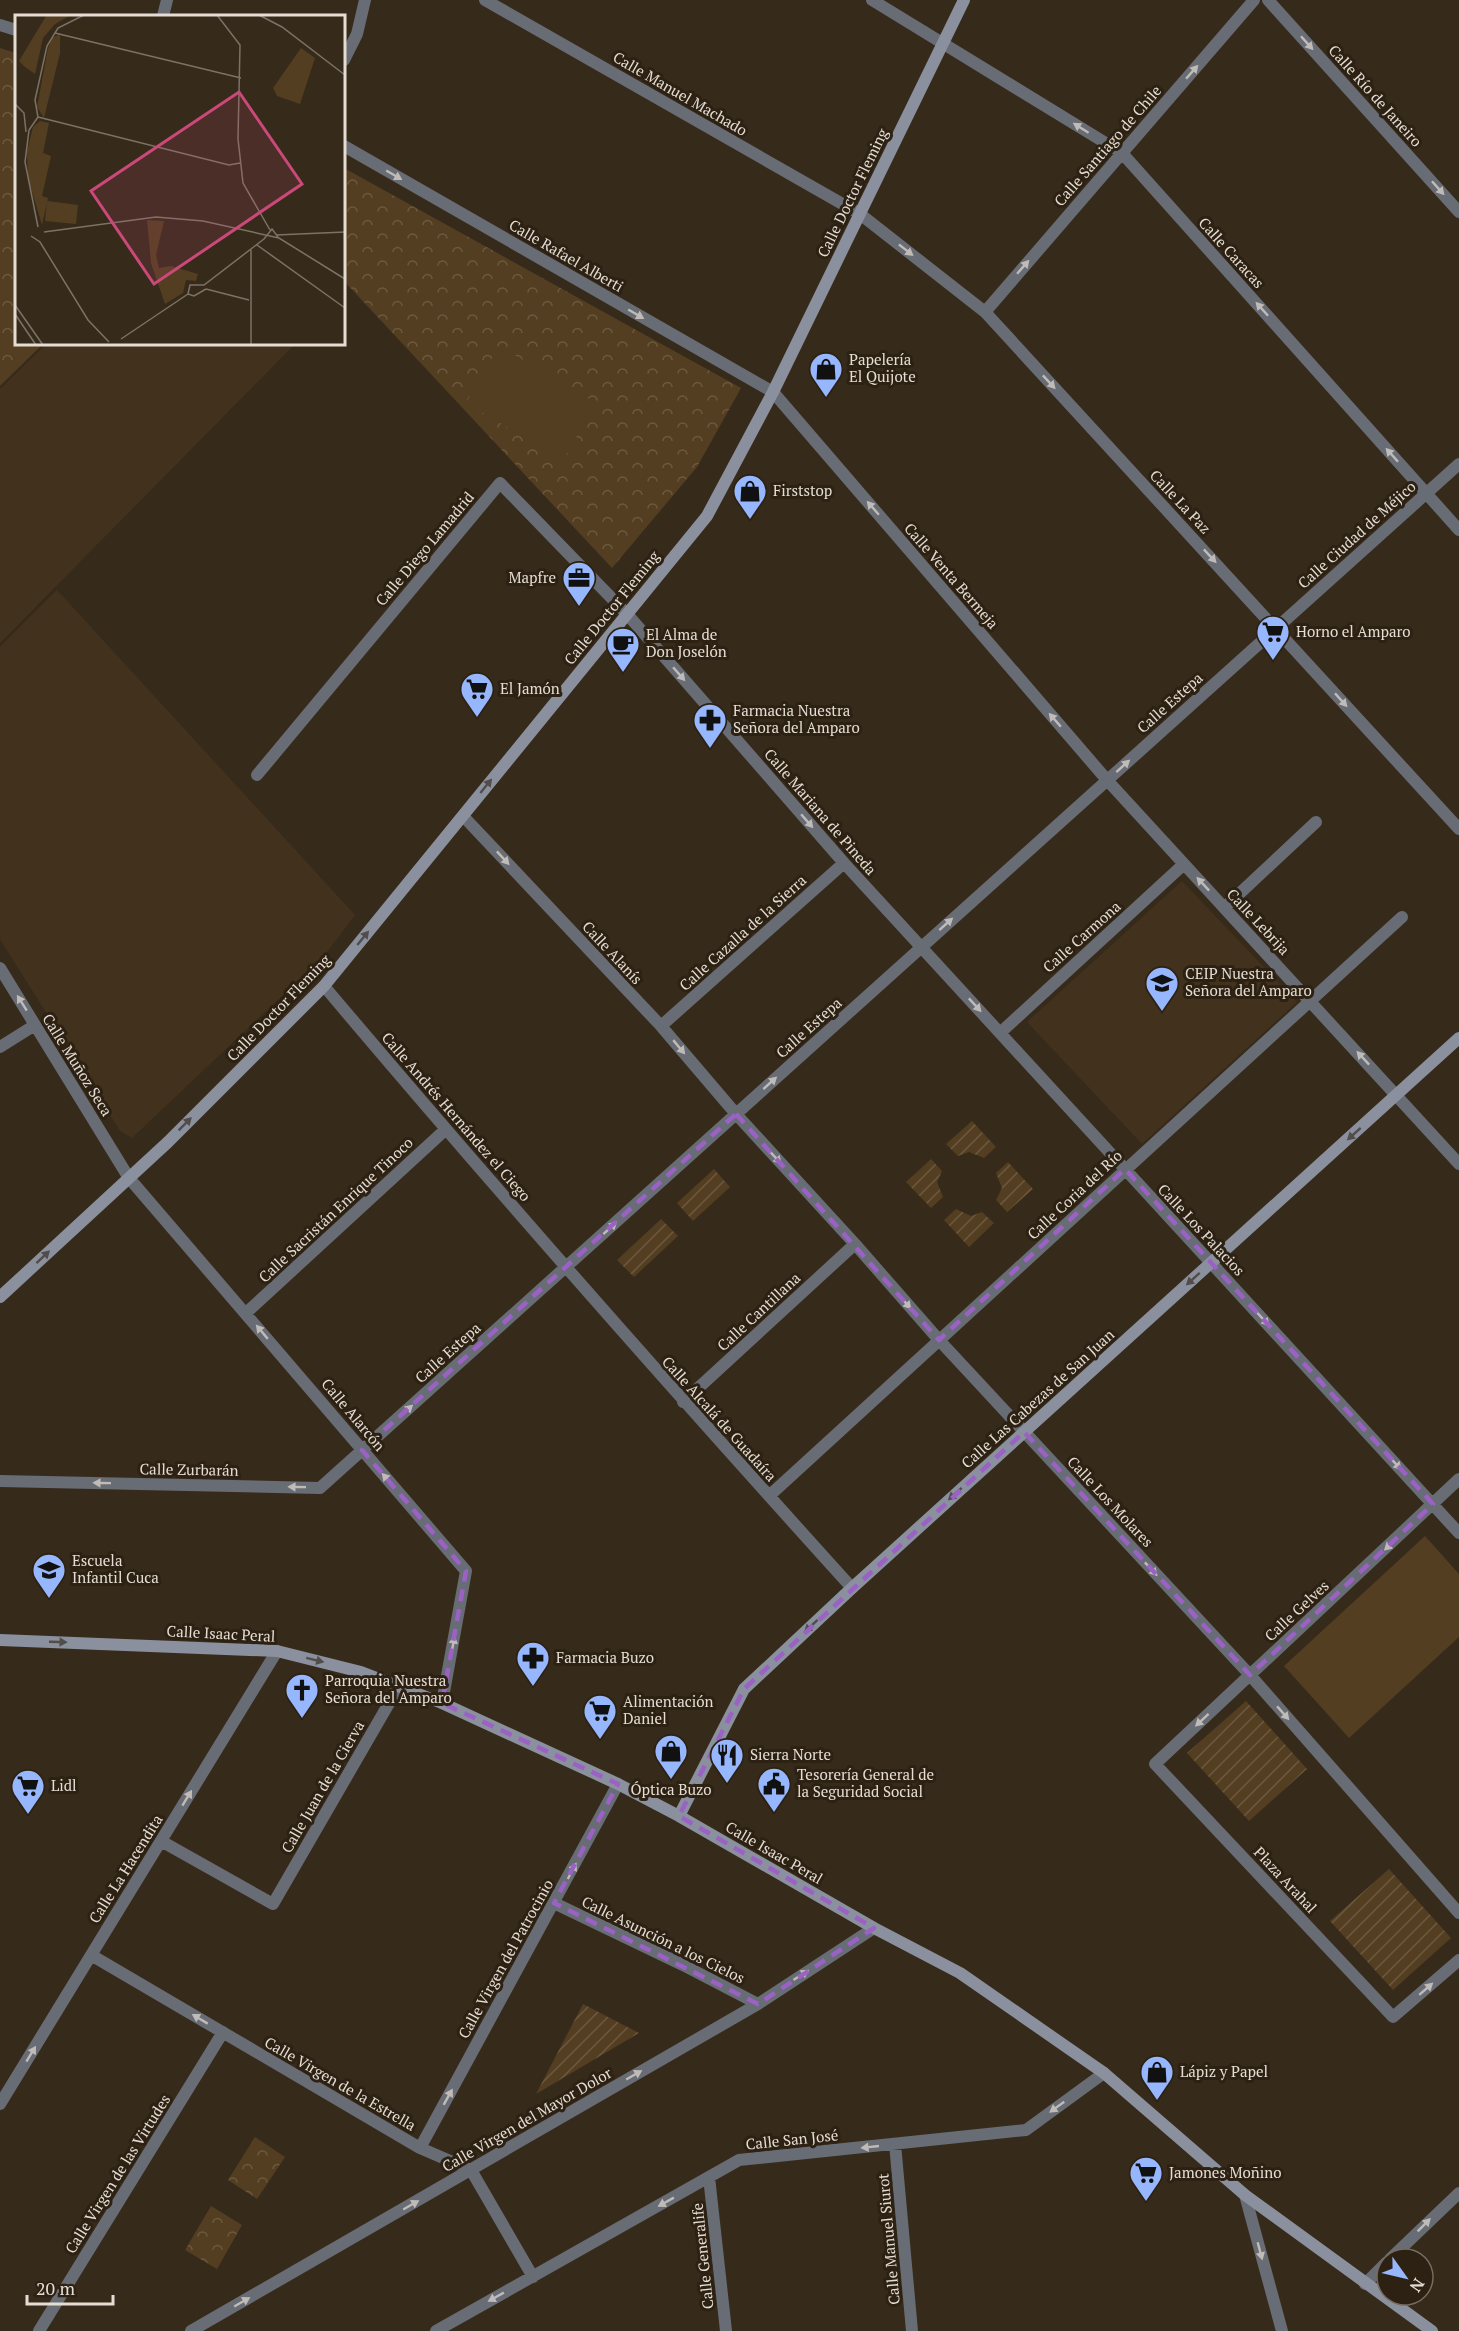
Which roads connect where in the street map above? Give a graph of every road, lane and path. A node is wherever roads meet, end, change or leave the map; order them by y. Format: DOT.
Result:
graph roads {
  1 [pos="167,0"];
  2 [pos="365,0"];
  3 [pos="484,0"];
  4 [pos="872,0"];
  5 [pos="964,0"];
  6 [pos="1254,0"];
  7 [pos="1268,0"];
  8 [pos="164,15"];
  9 [pos="0,26"];
  10 [pos="15,30"];
  11 [pos="942,42"];
  12 [pos="345,58"];
  13 [pos="345,147"];
  14 [pos="1122,153"];
  15 [pos="1459,212"];
  16 [pos="861,214"];
  17 [pos="985,312"];
  18 [pos="773,392"];
  19 [pos="1459,464"];
  20 [pos="1426,493"];
  21 [pos="1459,530"];
  22 [pos="627,614"];
  23 [pos="1275,628"];
  24 [pos="257,776"];
  25 [pos="1107,780"];
  26 [pos="463,816"];
  27 [pos="1316,822"];
  28 [pos="1459,829"];
  29 [pos="844,863"];
  30 [pos="1184,864"];
  31 [pos="1224,908"];
  32 [pos="1402,917"];
  33 [pos="921,947"];
  34 [pos="0,968"];
  35 [pos="324,986"];
  36 [pos="1311,1002"];
  37 [pos="35,1025"];
  38 [pos="661,1026"];
  39 [pos="1000,1033"];
  40 [pos="1459,1038"];
  41 [pos="0,1047"];
  42 [pos="1397,1095"];
  43 [pos="736,1114"];
  44 [pos="445,1130"];
  45 [pos="1459,1164"];
  46 [pos="1125,1169"];
  47 [pos="129,1178"];
  48 [pos="855,1244"];
  49 [pos="1211,1263"];
  50 [pos="567,1267"];
  51 [pos="0,1297"];
  52 [pos="246,1313"];
  53 [pos="939,1340"];
  54 [pos="683,1402"];
  55 [pos="1024,1432"];
  56 [pos="362,1450"];
  57 [pos="1459,1479"];
  58 [pos="0,1481"];
  59 [pos="769,1496"];
  60 [pos="1433,1504"];
  61 [pos="1459,1533"];
  62 [pos="852,1588"];
  63 [pos="0,1640"];
  64 [pos="277,1651"];
  65 [pos="1250,1675"];
  66 [pos="399,1686"];
  67 [pos="442,1702"];
  68 [pos="1155,1764"];
  69 [pos="618,1785"];
  70 [pos="679,1816"];
  71 [pos="161,1841"];
  72 [pos="554,1903"];
  73 [pos="1459,1913"];
  74 [pos="874,1928"];
  75 [pos="91,1955"];
  76 [pos="1459,1960"];
  77 [pos="758,2004"];
  78 [pos="223,2032"];
  79 [pos="1104,2073"];
  80 [pos="0,2104"];
  81 [pos="895,2144"];
  82 [pos="420,2148"];
  83 [pos="471,2170"];
  84 [pos="709,2177"];
  85 [pos="1459,2193"];
  86 [pos="1245,2195"];
  87 [pos="1403,2247"];
  88 [pos="1375,2274"];
  89 [pos="533,2277"];
  90 [pos="1365,2284"];
  91 [pos="39,2331"];
  92 [pos="191,2331"];
  93 [pos="436,2331"];
  94 [pos="726,2331"];
  95 [pos="912,2331"];
  96 [pos="1282,2331"];
  97 [pos="1432,2331"];
  1 -- 8 [label="street"];
  2 -- 12 [label="street"];
  3 -- 16 [label="street, Calle Manuel Machado"];
  4 -- 11 [label="street, Calle Caracas"];
  5 -- 11 [label="main road, Calle Doctor Fleming"];
  14 -- 6 [label="street, Calle Santiago de Chile, one-way"];
  7 -- 15 [label="street, Calle Río de Janeiro, one-way"];
  9 -- 10 [label="street"];
  14 -- 11 [label="street, Calle Caracas, one-way"];
  11 -- 16 [label="main road, Calle Doctor Fleming"];
  13 -- 18 [label="street, Calle Rafael Alberti, one-way"];
  17 -- 14 [label="street, Calle Santiago de Chile, one-way"];
  20 -- 14 [label="street, Calle Caracas, one-way"];
  16 -- 17 [label="street, Calle La Paz, one-way"];
  16 -- 18 [label="main road, Calle Doctor Fleming"];
  17 -- 23 [label="street, Calle La Paz, one-way"];
  18 -- 22 [label="main road, Calle Doctor Fleming"];
  25 -- 18 [label="street, Calle Venta Bermeja, one-way"];
  19 -- 20 [label="street, Calle Ciudad de Méjico"];
  20 -- 21 [label="street, Calle Caracas"];
  20 -- 23 [label="street, Calle Ciudad de Méjico"];
  22 -- 24 [label="street, Calle Diego Lamadrid"];
  26 -- 22 [label="main road, Calle Doctor Fleming, one-way"];
  22 -- 29 [label="street, Calle Mariana de Pineda, one-way"];
  25 -- 23 [label="street, Calle Estepa, one-way"];
  23 -- 28 [label="street, Calle La Paz, one-way"];
  25 -- 30 [label="street, Calle Lebrija"];
  33 -- 25 [label="street, Calle Estepa, one-way"];
  35 -- 26 [label="main road, Calle Doctor Fleming, one-way"];
  26 -- 38 [label="street, Calle Alanís, one-way"];
  27 -- 31 [label="street"];
  29 -- 33 [label="street, Calle Mariana de Pineda"];
  29 -- 38 [label="street, Calle Cazalla de la Sierra"];
  31 -- 30 [label="street, Calle Lebrija, one-way"];
  30 -- 39 [label="street, Calle Carmona"];
  31 -- 36 [label="street, Calle Lebrija"];
  32 -- 36 [label="street, Calle Coria del Río"];
  33 -- 39 [label="street, Calle Los Palacios, one-way"];
  43 -- 33 [label="street, Calle Estepa, one-way"];
  37 -- 34 [label="street, Calle Muñoz Seca, one-way"];
  35 -- 44 [label="street, Calle Andrés Hernández el Ciego"];
  47 -- 35 [label="main road, Calle Doctor Fleming, one-way"];
  42 -- 36 [label="street, Calle Lebrija, one-way"];
  36 -- 46 [label="street, Calle Coria del Río"];
  37 -- 41 [label="street"];
  37 -- 47 [label="street, Calle Muñoz Seca"];
  38 -- 43 [label="street, Calle Alanís, one-way"];
  39 -- 46 [label="street, Calle Los Palacios"];
  40 -- 42 [label="main road, Calle Las Cabezas de San Juan"];
  42 -- 45 [label="street, Calle Lebrija"];
  42 -- 49 [label="main road, Calle Las Cabezas de San Juan, one-way"];
  43 -- 48 [label="street, Calle Los Molares, one-way"];
  50 -- 43 [label="street, Calle Estepa, one-way"];
  44 -- 50 [label="street, Calle Andrés Hernández el Ciego"];
  44 -- 52 [label="street, Calle Sacristán Enrique Tinoco"];
  46 -- 49 [label="street, Calle Los Palacios"];
  46 -- 53 [label="street, Calle Coria del Río"];
  51 -- 47 [label="main road, Calle Doctor Fleming, one-way"];
  47 -- 52 [label="street, Calle Alarcón"];
  48 -- 53 [label="street, Calle Los Molares, one-way"];
  48 -- 54 [label="street, Calle Cantillana"];
  49 -- 55 [label="main road, Calle Las Cabezas de San Juan, one-way"];
  49 -- 60 [label="street, Calle Los Palacios, one-way"];
  50 -- 54 [label="street, Calle Alcalá de Guadaíra"];
  56 -- 50 [label="street, Calle Estepa, one-way"];
  56 -- 52 [label="street, Calle Alarcón, one-way"];
  53 -- 55 [label="street, Calle Los Molares"];
  53 -- 59 [label="street, Calle Coria del Río"];
  54 -- 59 [label="street, Calle Alcalá de Guadaíra"];
  55 -- 62 [label="main road, Calle Las Cabezas de San Juan, one-way"];
  55 -- 65 [label="street, Calle Los Molares, one-way"];
  56 -- 58 [label="street, Calle Zurbarán, one-way"];
  67 -- 56 [label="street, Calle Alarcón, one-way"];
  57 -- 60 [label="street, Calle Gelves"];
  59 -- 62 [label="street, Calle Alcalá de Guadaíra"];
  60 -- 61 [label="street, Calle Los Palacios"];
  60 -- 65 [label="street, Calle Gelves, one-way"];
  62 -- 70 [label="main road, Calle Las Cabezas de San Juan, one-way"];
  63 -- 64 [label="main road, Calle Isaac Peral, one-way"];
  64 -- 66 [label="main road, Calle Isaac Peral, one-way"];
  71 -- 64 [label="street, Calle La Hacendita, one-way"];
  65 -- 68 [label="street, Calle Gelves, one-way"];
  65 -- 73 [label="street, Calle Los Molares, one-way"];
  66 -- 67 [label="main road, Calle Isaac Peral"];
  66 -- 71 [label="street, Calle Juan de la Cierva"];
  67 -- 69 [label="main road, Calle Isaac Peral"];
  68 -- 76 [label="street, Plaza Arahal, one-way"];
  69 -- 70 [label="main road, Calle Isaac Peral"];
  72 -- 69 [label="street, Calle Virgen del Patrocinio, one-way"];
  70 -- 74 [label="main road, Calle Isaac Peral"];
  71 -- 75 [label="street, Calle La Hacendita"];
  72 -- 77 [label="street, Calle Asunción a los Cielos"];
  82 -- 72 [label="street, Calle Virgen del Patrocinio, one-way"];
  77 -- 74 [label="street, Calle Virgen del Mayor Dolor, one-way"];
  74 -- 79 [label="main road, Calle Isaac Peral"];
  78 -- 75 [label="street, Calle Virgen de la Estrella, one-way"];
  80 -- 75 [label="street, Calle La Hacendita, one-way"];
  83 -- 77 [label="street, Calle Virgen del Mayor Dolor, one-way"];
  78 -- 82 [label="street, Calle Virgen de la Estrella"];
  78 -- 91 [label="street, Calle Virgen de las Virtudes"];
  79 -- 81 [label="street, Calle San José, one-way"];
  79 -- 86 [label="main road, Calle Isaac Peral"];
  81 -- 84 [label="street, Calle San José, one-way"];
  81 -- 95 [label="street, Calle Manuel Siurot"];
  82 -- 83 [label="street, Calle Virgen de la Estrella"];
  83 -- 89 [label="street"];
  92 -- 83 [label="street, Calle Virgen del Mayor Dolor, one-way"];
  84 -- 89 [label="street, Calle San José, one-way"];
  84 -- 94 [label="street, Calle Generalife"];
  87 -- 85 [label="street, one-way"];
  86 -- 90 [label="main road, Calle Isaac Peral"];
  86 -- 96 [label="street, one-way"];
  88 -- 90 [label="street"];
  89 -- 93 [label="street, Calle San José, one-way"];
  90 -- 97 [label="main road, Calle Isaac Peral"];
}
